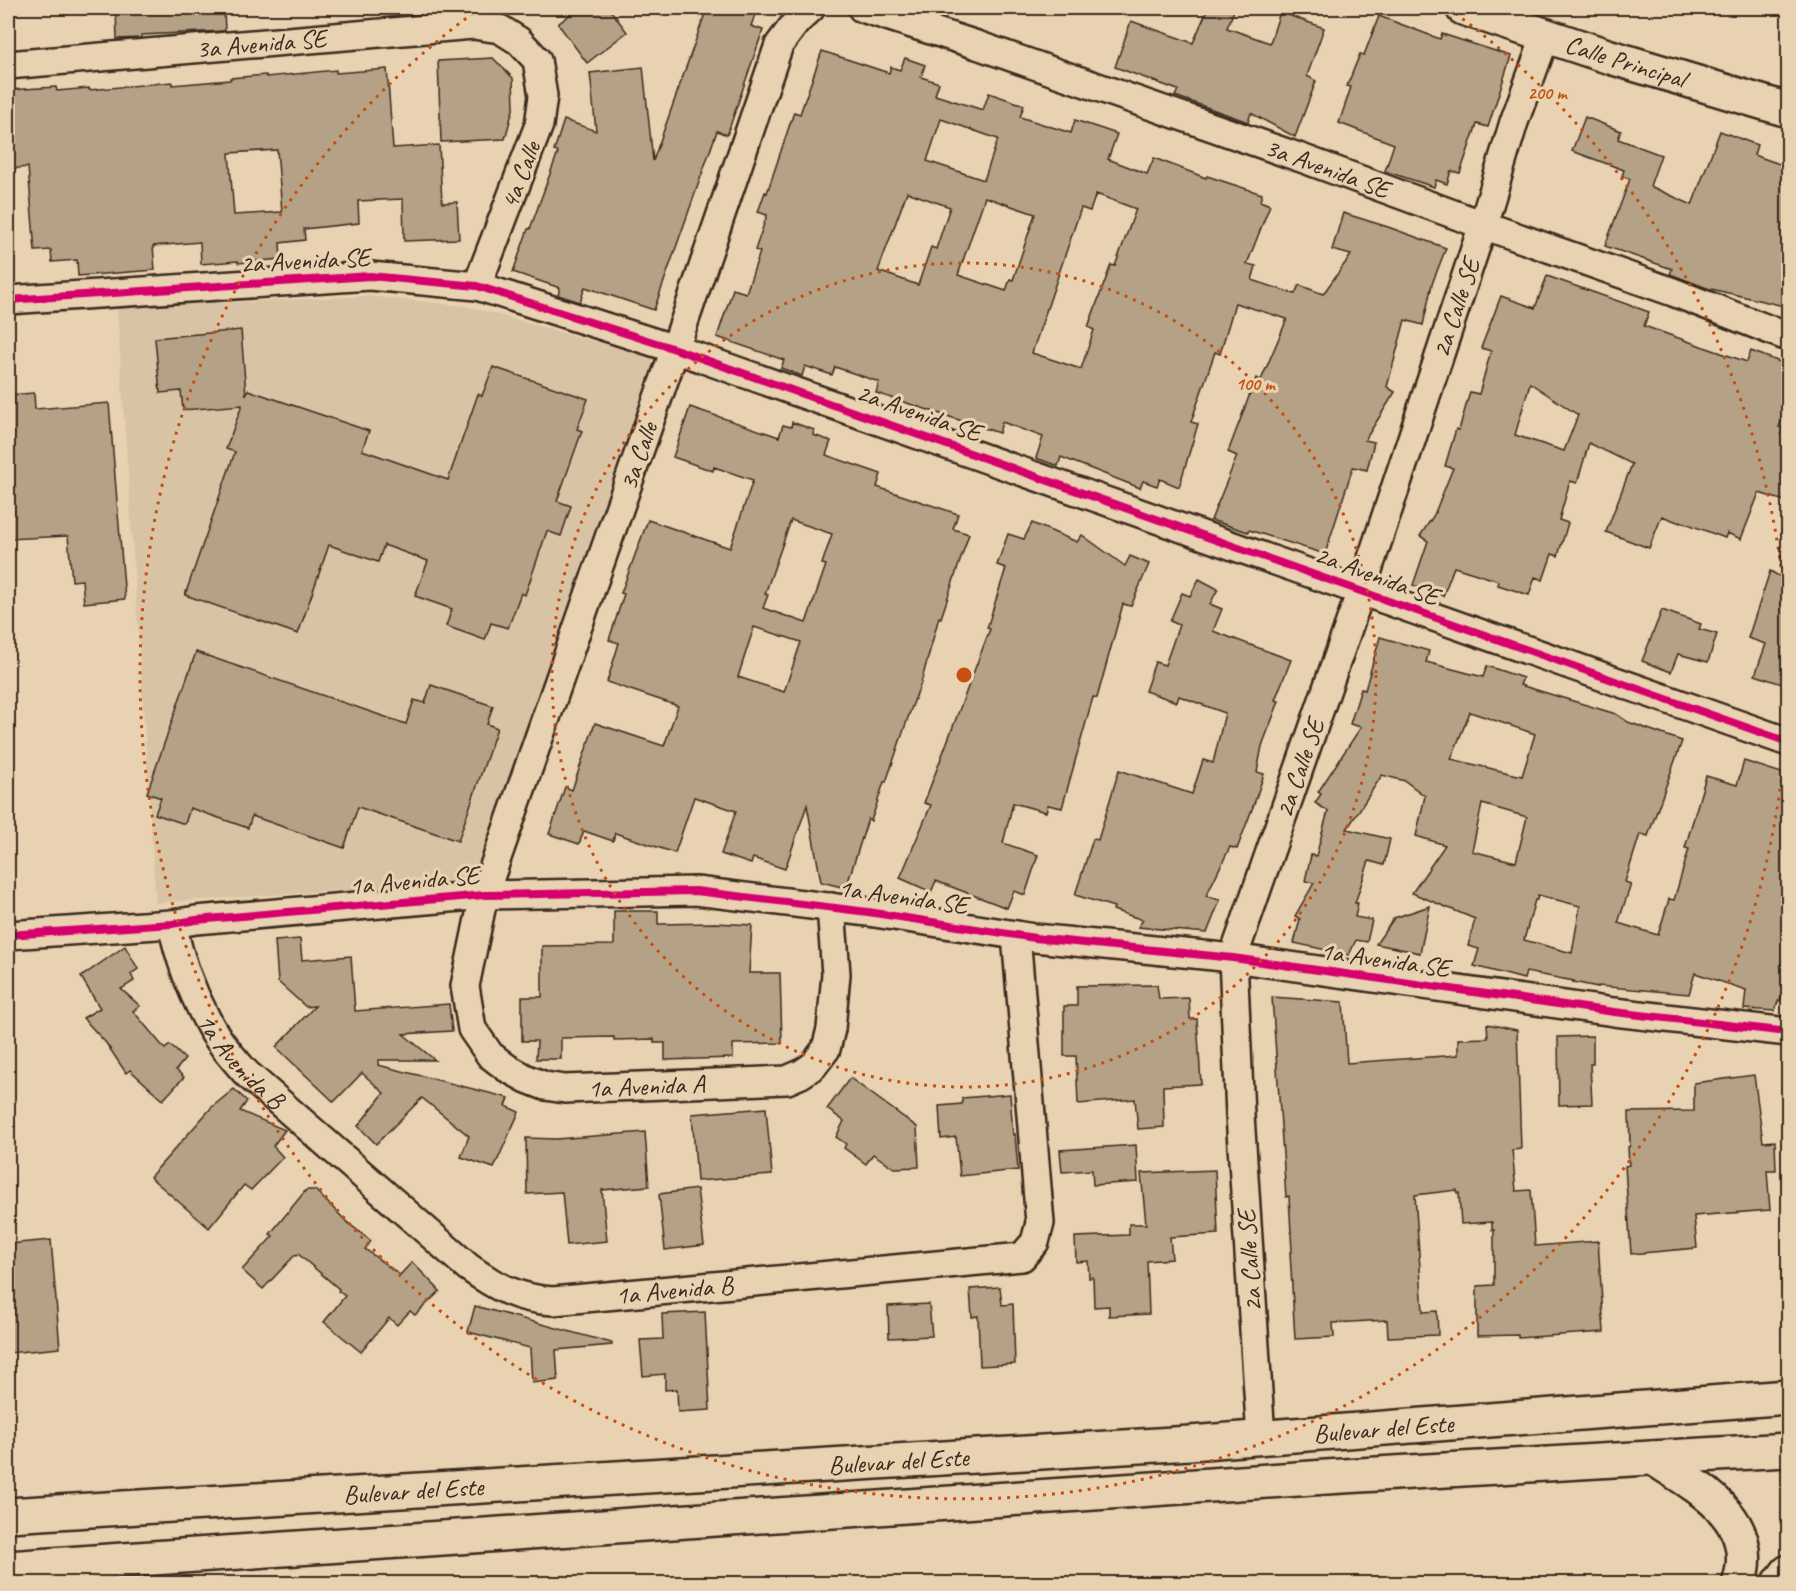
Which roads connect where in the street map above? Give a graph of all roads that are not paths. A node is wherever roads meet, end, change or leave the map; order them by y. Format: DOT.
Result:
graph roads {
  1 [pos="862,8"];
  2 [pos="1463,8"];
  3 [pos="804,14"];
  4 [pos="1546,35"];
  5 [pos="537,60"];
  6 [pos="8,65"];
  7 [pos="1788,110"];
  8 [pos="1483,225"];
  9 [pos="477,286"];
  10 [pos="8,300"];
  11 [pos="1788,337"];
  12 [pos="675,349"];
  13 [pos="1361,591"];
  14 [pos="1788,742"];
  15 [pos="484,895"];
  16 [pos="831,907"];
  17 [pos="172,924"];
  18 [pos="1016,934"];
  19 [pos="8,935"];
  20 [pos="1233,958"];
  21 [pos="1788,1032"];
  22 [pos="1788,1397"];
  23 [pos="1644,1408"];
  24 [pos="1261,1438"];
  25 [pos="1788,1450"];
  26 [pos="1653,1458"];
  27 [pos="1326,1477"];
  28 [pos="8,1515"];
  29 [pos="8,1568"];
  30 [pos="1788,1572"];
  31 [pos="1738,1584"];
  32 [pos="1779,1584"];
  1 -- 8 [label="street, 3a Avenida SE"];
  2 -- 4 [label="main road, Calle Principal"];
  3 -- 12 [label="street, 3a Calle"];
  4 -- 7 [label="main road, Calle Principal"];
  4 -- 8 [label="street, 2a Calle SE"];
  5 -- 6 [label="street, 3a Avenida SE"];
  5 -- 9 [label="street, 4a Calle"];
  8 -- 11 [label="street, 3a Avenida SE"];
  8 -- 13 [label="street, 2a Calle SE"];
  9 -- 10 [label="street, 2a Avenida SE"];
  9 -- 12 [label="street, 2a Avenida SE"];
  12 -- 13 [label="street, 2a Avenida SE"];
  12 -- 15 [label="street, 3a Calle"];
  13 -- 14 [label="street, 2a Avenida SE"];
  13 -- 20 [label="street, 2a Calle SE"];
  15 -- 16 [label="street, 1a Avenida SE"];
  15 -- 16 [label="street, 1a Avenida A"];
  15 -- 17 [label="street, 1a Avenida SE"];
  16 -- 18 [label="street, 1a Avenida SE"];
  17 -- 18 [label="street, 1a Avenida B"];
  17 -- 19 [label="street, 1a Avenida SE"];
  18 -- 20 [label="street, 1a Avenida SE"];
  20 -- 21 [label="street, 1a Avenida SE"];
  20 -- 24 [label="street, 2a Calle SE"];
  22 -- 23 [label="main road, Bulevar del Este"];
  23 -- 24 [label="main road, Bulevar del Este"];
  23 -- 27 [label="main road"];
  24 -- 28 [label="main road, Bulevar del Este"];
  25 -- 26 [label="main road, Bulevar del Este"];
  26 -- 27 [label="main road, Bulevar del Este"];
  26 -- 31 [label="main road"];
  27 -- 29 [label="main road, Bulevar del Este"];
  30 -- 32 [label="main road"];
}
